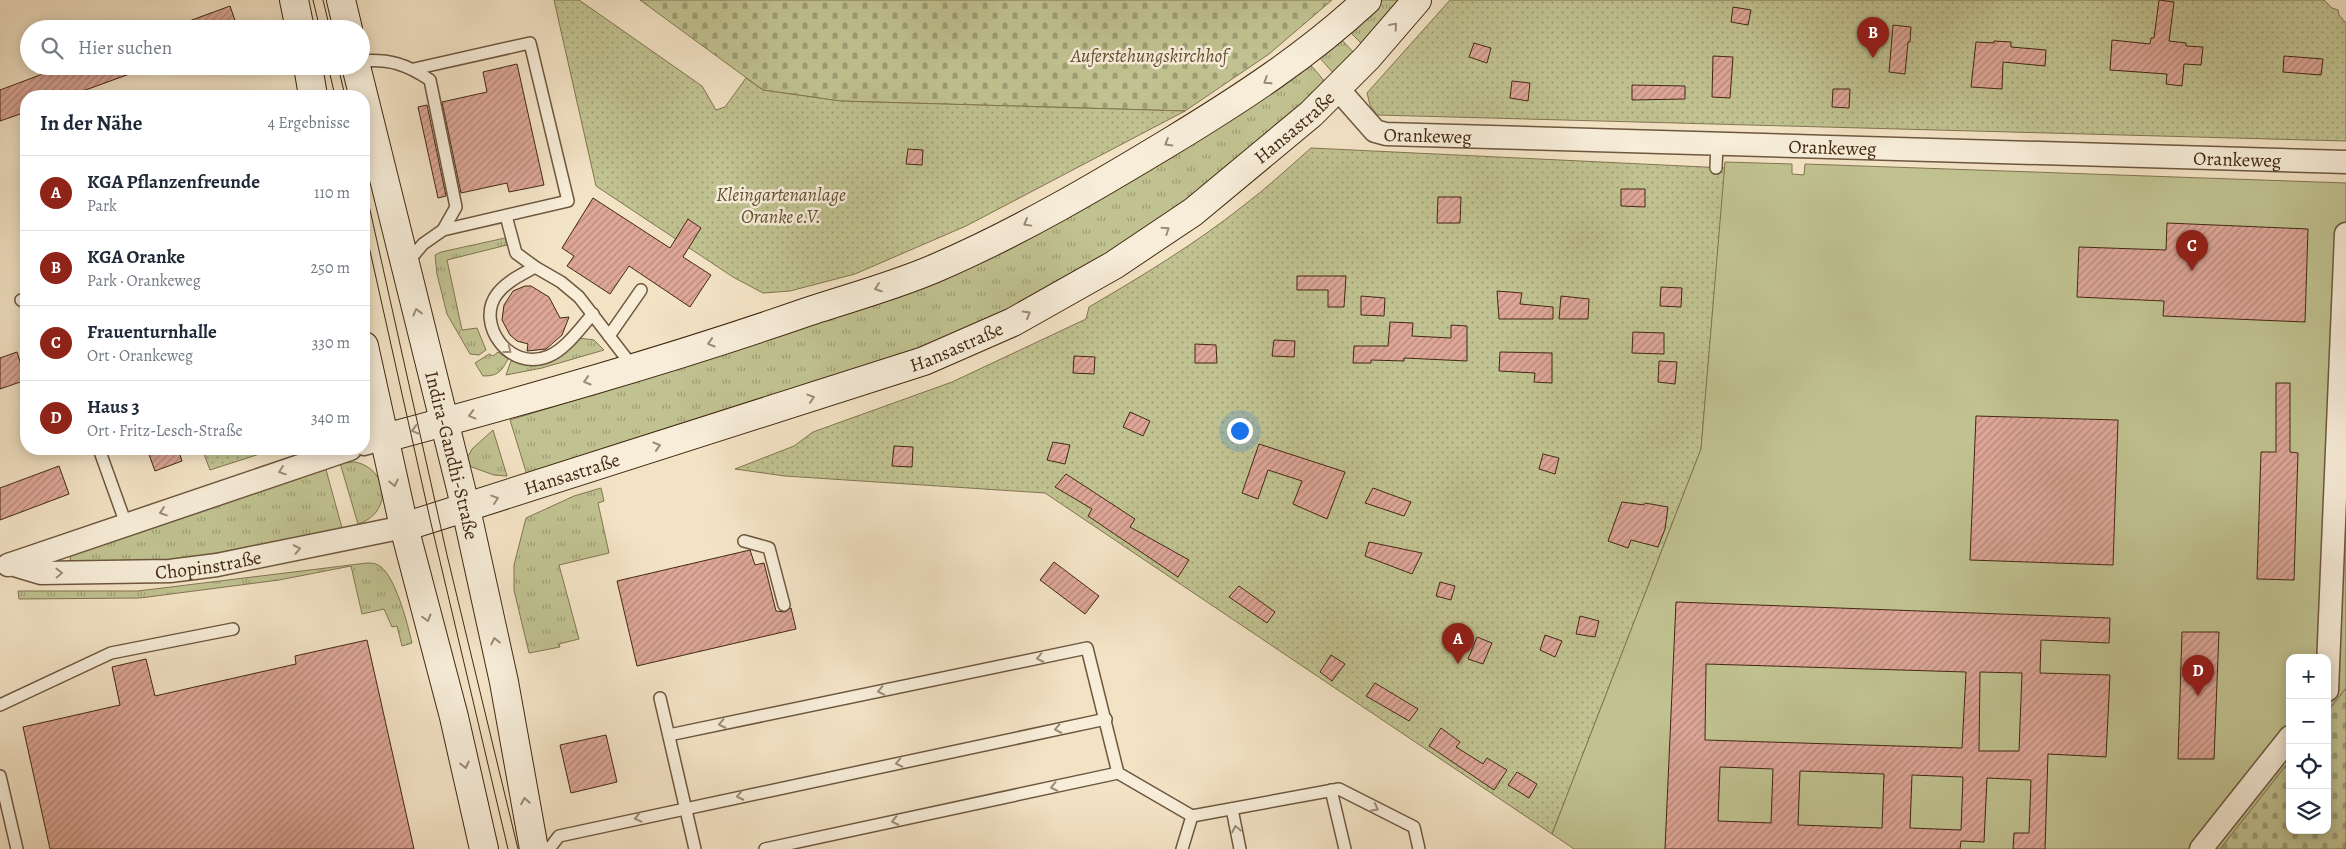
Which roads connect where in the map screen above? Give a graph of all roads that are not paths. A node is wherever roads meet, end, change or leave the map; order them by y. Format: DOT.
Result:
graph roads {
  1 [pos="294,0"];
  2 [pos="342,0"];
  3 [pos="1367,0"];
  4 [pos="1417,0"];
  5 [pos="298,20"];
  6 [pos="346,20"];
  7 [pos="370,60"];
  8 [pos="414,69"];
  9 [pos="309,75"];
  10 [pos="358,75"];
  11 [pos="1338,88"];
  12 [pos="311,90"];
  13 [pos="362,90"];
  14 [pos="370,123"];
  15 [pos="1717,144"];
  16 [pos="2346,162"];
  17 [pos="1716,168"];
  18 [pos="506,216"];
  19 [pos="443,230"];
  20 [pos="2346,234"];
  21 [pos="405,264"];
  22 [pos="535,268"];
  23 [pos="641,290"];
  24 [pos="593,314"];
  25 [pos="609,336"];
  26 [pos="633,367"];
  27 [pos="370,403"];
  28 [pos="445,422"];
  29 [pos="374,441"];
  30 [pos="100,455"];
  31 [pos="332,455"];
  32 [pos="466,509"];
  33 [pos="126,524"];
  34 [pos="404,527"];
  35 [pos="744,541"];
  36 [pos="6,566"];
  37 [pos="784,605"];
  38 [pos="233,629"];
  39 [pos="2328,654"];
  40 [pos="660,698"];
  41 [pos="0,705"];
  42 [pos="1106,719"];
  43 [pos="669,735"];
  44 [pos="2286,742"];
  45 [pos="1118,772"];
  46 [pos="0,776"];
  47 [pos="1331,790"];
  48 [pos="686,808"];
  49 [pos="1232,809"];
  50 [pos="1192,816"];
  51 [pos="17,849"];
  52 [pos="484,849"];
  53 [pos="534,849"];
  54 [pos="549,849"];
  55 [pos="695,849"];
  56 [pos="764,849"];
  57 [pos="1182,849"];
  58 [pos="1240,849"];
  59 [pos="1345,849"];
  60 [pos="1419,849"];
  61 [pos="2201,849"];
  1 -- 5 [label="main road"];
  2 -- 6 [label="main road"];
  3 -- 26 [label="main road, one-way"];
  11 -- 4 [label="main road, Hansastraße, one-way"];
  7 -- 8 [label="lane"];
  8 -- 18 [label="lane"];
  8 -- 19 [label="lane"];
  9 -- 12 [label="main road"];
  10 -- 13 [label="main road, Indira-Gandhi-Straße"];
  11 -- 15 [label="street, Orankeweg"];
  32 -- 11 [label="main road, Hansastraße, one-way"];
  14 -- 21 [label="main road, Indira-Gandhi-Straße"];
  15 -- 16 [label="street, Orankeweg"];
  15 -- 17 [label="lane"];
  18 -- 19 [label="lane"];
  18 -- 22 [label="lane"];
  19 -- 21 [label="lane"];
  20 -- 39 [label="street"];
  28 -- 21 [label="main road, Indira-Gandhi-Straße, one-way"];
  22 -- 24 [label="lane"];
  22 -- 24 [label="lane, one-way"];
  23 -- 25 [label="lane"];
  24 -- 25 [label="lane"];
  25 -- 26 [label="lane"];
  26 -- 28 [label="main road, one-way"];
  27 -- 29 [label="main road"];
  28 -- 29 [label="main road, one-way"];
  28 -- 32 [label="main road, Indira-Gandhi-Straße"];
  29 -- 34 [label="main road, one-way"];
  30 -- 33 [label="lane"];
  31 -- 33 [label="street, Chopinstraße, one-way"];
  32 -- 34 [label="main road, Hansastraße"];
  53 -- 32 [label="main road, Indira-Gandhi-Straße, one-way"];
  33 -- 36 [label="street, Chopinstraße"];
  36 -- 34 [label="street, Chopinstraße, one-way"];
  34 -- 52 [label="main road, one-way"];
  35 -- 37 [label="lane"];
  38 -- 41 [label="lane"];
  40 -- 43 [label="lane"];
  42 -- 43 [label="lane, one-way"];
  42 -- 45 [label="lane"];
  42 -- 48 [label="lane, one-way"];
  43 -- 48 [label="lane"];
  44 -- 61 [label="street"];
  45 -- 50 [label="lane"];
  45 -- 56 [label="lane, one-way"];
  46 -- 51 [label="lane"];
  47 -- 49 [label="lane"];
  47 -- 59 [label="lane"];
  47 -- 60 [label="lane, one-way"];
  48 -- 54 [label="lane, one-way"];
  48 -- 55 [label="lane"];
  49 -- 50 [label="lane"];
  58 -- 49 [label="lane, one-way"];
  50 -- 57 [label="lane"];
}
